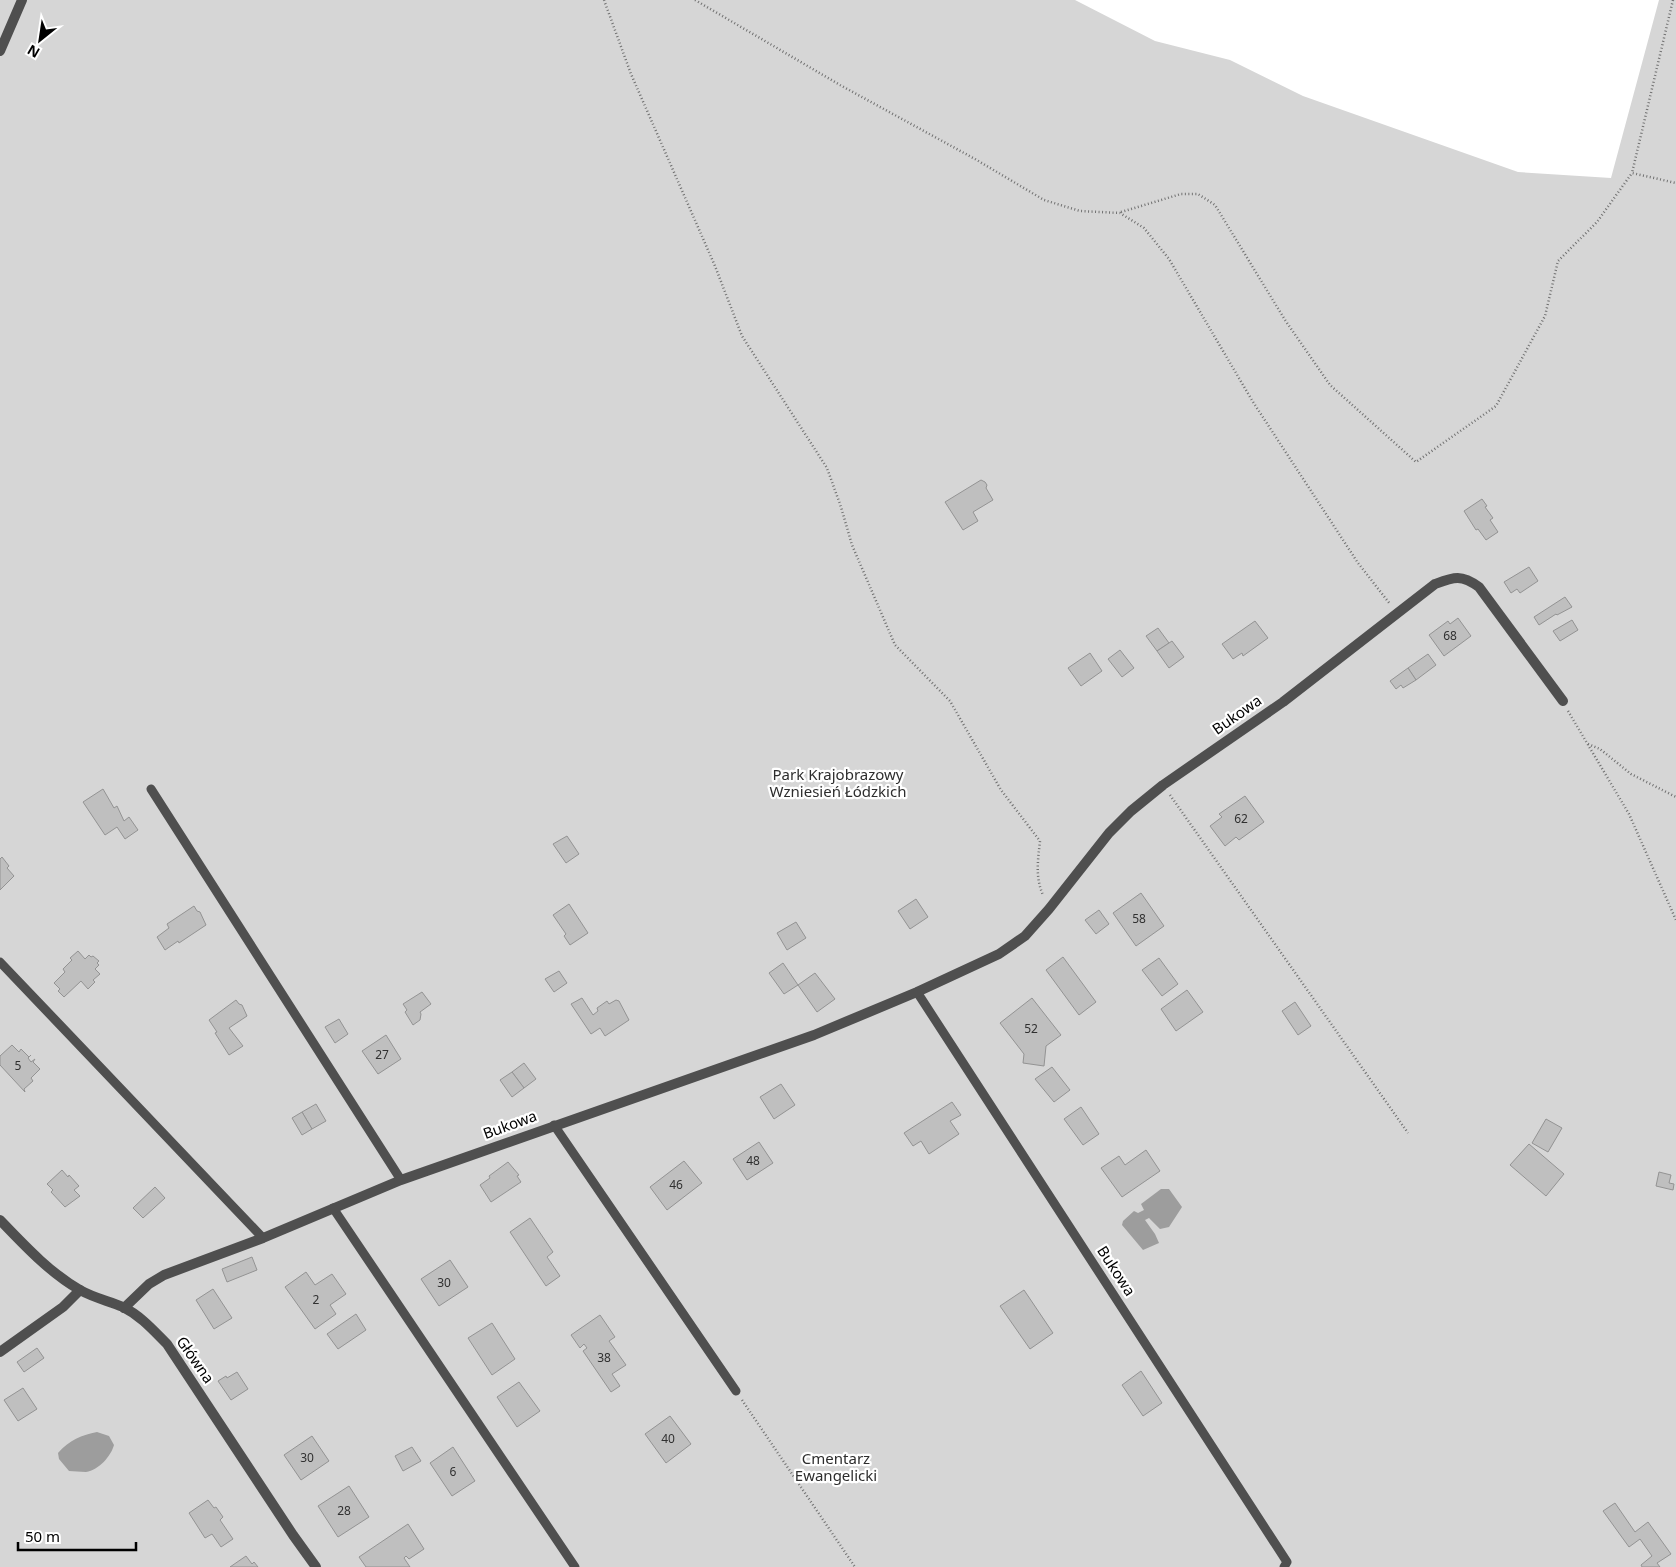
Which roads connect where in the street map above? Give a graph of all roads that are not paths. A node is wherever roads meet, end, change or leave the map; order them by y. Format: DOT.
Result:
graph roads {
  1 [pos="22,0"];
  2 [pos="0,52"];
  3 [pos="1563,701"];
  4 [pos="151,788"];
  5 [pos="0,962"];
  6 [pos="917,992"];
  7 [pos="554,1125"];
  8 [pos="401,1180"];
  9 [pos="333,1208"];
  10 [pos="0,1220"];
  11 [pos="263,1238"];
  12 [pos="80,1290"];
  13 [pos="124,1308"];
  14 [pos="0,1352"];
  15 [pos="736,1391"];
  16 [pos="316,1567"];
  17 [pos="574,1567"];
  18 [pos="1284,1567"];
  1 -- 2 [label="street"];
  3 -- 6 [label="street, Bukowa"];
  4 -- 8 [label="lane"];
  5 -- 11 [label="lane"];
  6 -- 7 [label="street, Bukowa"];
  6 -- 18 [label="lane, Bukowa"];
  7 -- 8 [label="street, Bukowa"];
  7 -- 15 [label="lane"];
  8 -- 9 [label="street, Bukowa"];
  9 -- 11 [label="street, Bukowa"];
  9 -- 17 [label="lane"];
  10 -- 12 [label="street, Główna"];
  11 -- 13 [label="street, Bukowa"];
  12 -- 13 [label="street, Główna"];
  12 -- 14 [label="street"];
  13 -- 16 [label="street, Główna"];
}
